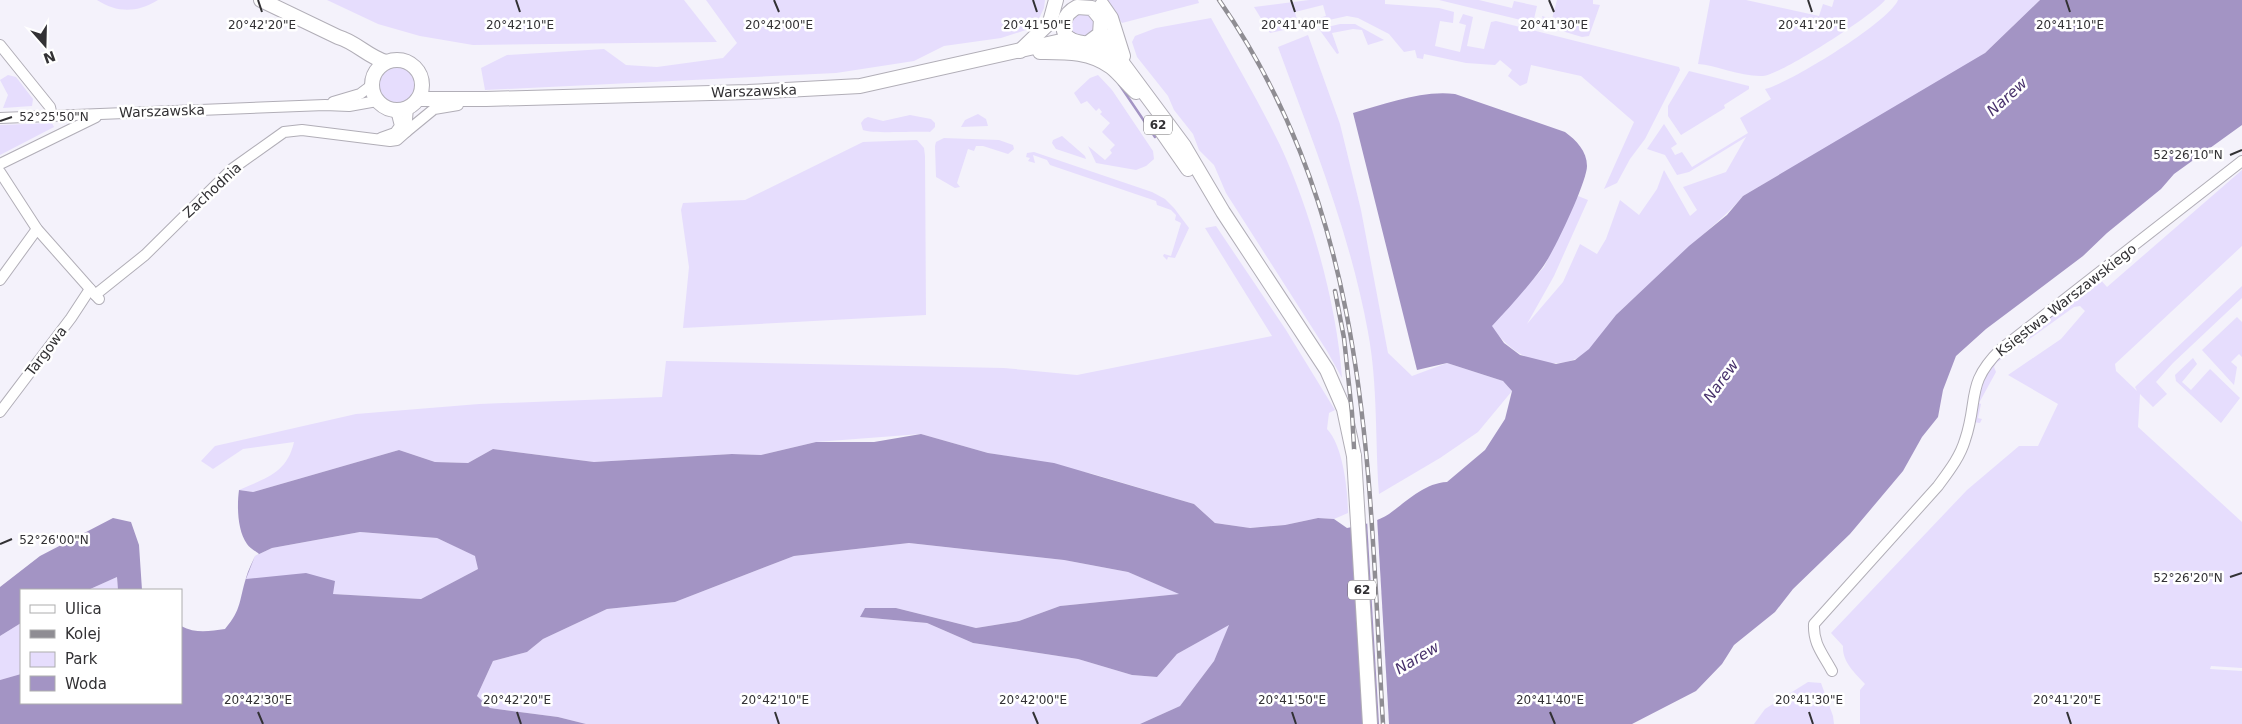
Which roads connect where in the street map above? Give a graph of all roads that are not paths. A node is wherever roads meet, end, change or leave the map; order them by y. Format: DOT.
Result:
graph roads {
  1 [pos="261,0"];
  2 [pos="1056,0"];
  3 [pos="1097,0"];
  4 [pos="1080,3"];
  5 [pos="1068,6"];
  6 [pos="1101,32"];
  7 [pos="1067,33"];
  8 [pos="338,37"];
  9 [pos="1088,43"];
  10 [pos="0,46"];
  11 [pos="1019,52"];
  12 [pos="386,62"];
  13 [pos="1130,72"];
  14 [pos="372,81"];
  15 [pos="422,82"];
  16 [pos="1136,92"];
  17 [pos="486,99"];
  18 [pos="377,101"];
  19 [pos="413,103"];
  20 [pos="325,105"];
  21 [pos="392,110"];
  22 [pos="104,114"];
  23 [pos="67,115"];
  24 [pos="52,116"];
  25 [pos="0,118"];
  26 [pos="406,132"];
  27 [pos="57,135"];
  28 [pos="378,139"];
  29 [pos="2242,161"];
  30 [pos="0,164"];
  31 [pos="0,172"];
  32 [pos="1222,212"];
  33 [pos="37,229"];
  34 [pos="0,280"];
  35 [pos="95,294"];
  36 [pos="0,412"];
  37 [pos="1832,671"];
  38 [pos="1370,724"];
  1 -- 8 [label="main road"];
  2 -- 11 [label="main road"];
  3 -- 13 [label="main road, 62"];
  4 -- 5 [label="main road, 62"];
  4 -- 6 [label="main road, 62"];
  5 -- 7 [label="main road, 62"];
  6 -- 9 [label="main road"];
  6 -- 13 [label="main road, 62"];
  7 -- 9 [label="main road, 62"];
  7 -- 11 [label="main road, Warszawska"];
  8 -- 12 [label="main road"];
  8 -- 14 [label="main road"];
  9 -- 16 [label="main road, 62"];
  10 -- 24 [label="street"];
  11 -- 16 [label="main road"];
  11 -- 17 [label="main road, Warszawska"];
  12 -- 14 [label="main road"];
  12 -- 15 [label="main road"];
  13 -- 32 [label="main road, 62"];
  14 -- 18 [label="main road"];
  14 -- 20 [label="street, Warszawska"];
  15 -- 17 [label="main road, Warszawska"];
  15 -- 19 [label="main road"];
  16 -- 32 [label="main road, 62"];
  17 -- 19 [label="main road, Warszawska"];
  17 -- 26 [label="street, Zachodnia"];
  18 -- 20 [label="street, Warszawska"];
  18 -- 21 [label="main road"];
  19 -- 21 [label="main road"];
  19 -- 26 [label="street"];
  20 -- 22 [label="street, Warszawska"];
  21 -- 28 [label="street"];
  22 -- 23 [label="street, Warszawska"];
  22 -- 27 [label="street"];
  23 -- 24 [label="street, Warszawska"];
  23 -- 27 [label="street"];
  24 -- 25 [label="street, Warszawska"];
  26 -- 28 [label="street, Zachodnia"];
  27 -- 30 [label="street"];
  28 -- 35 [label="street, Zachodnia"];
  29 -- 37 [label="street, Księstwa Warszawskiego"];
  31 -- 33 [label="street"];
  32 -- 38 [label="main road, 62, bridge"];
  33 -- 34 [label="street"];
  33 -- 35 [label="street"];
  35 -- 36 [label="street, Targowa"];
}
